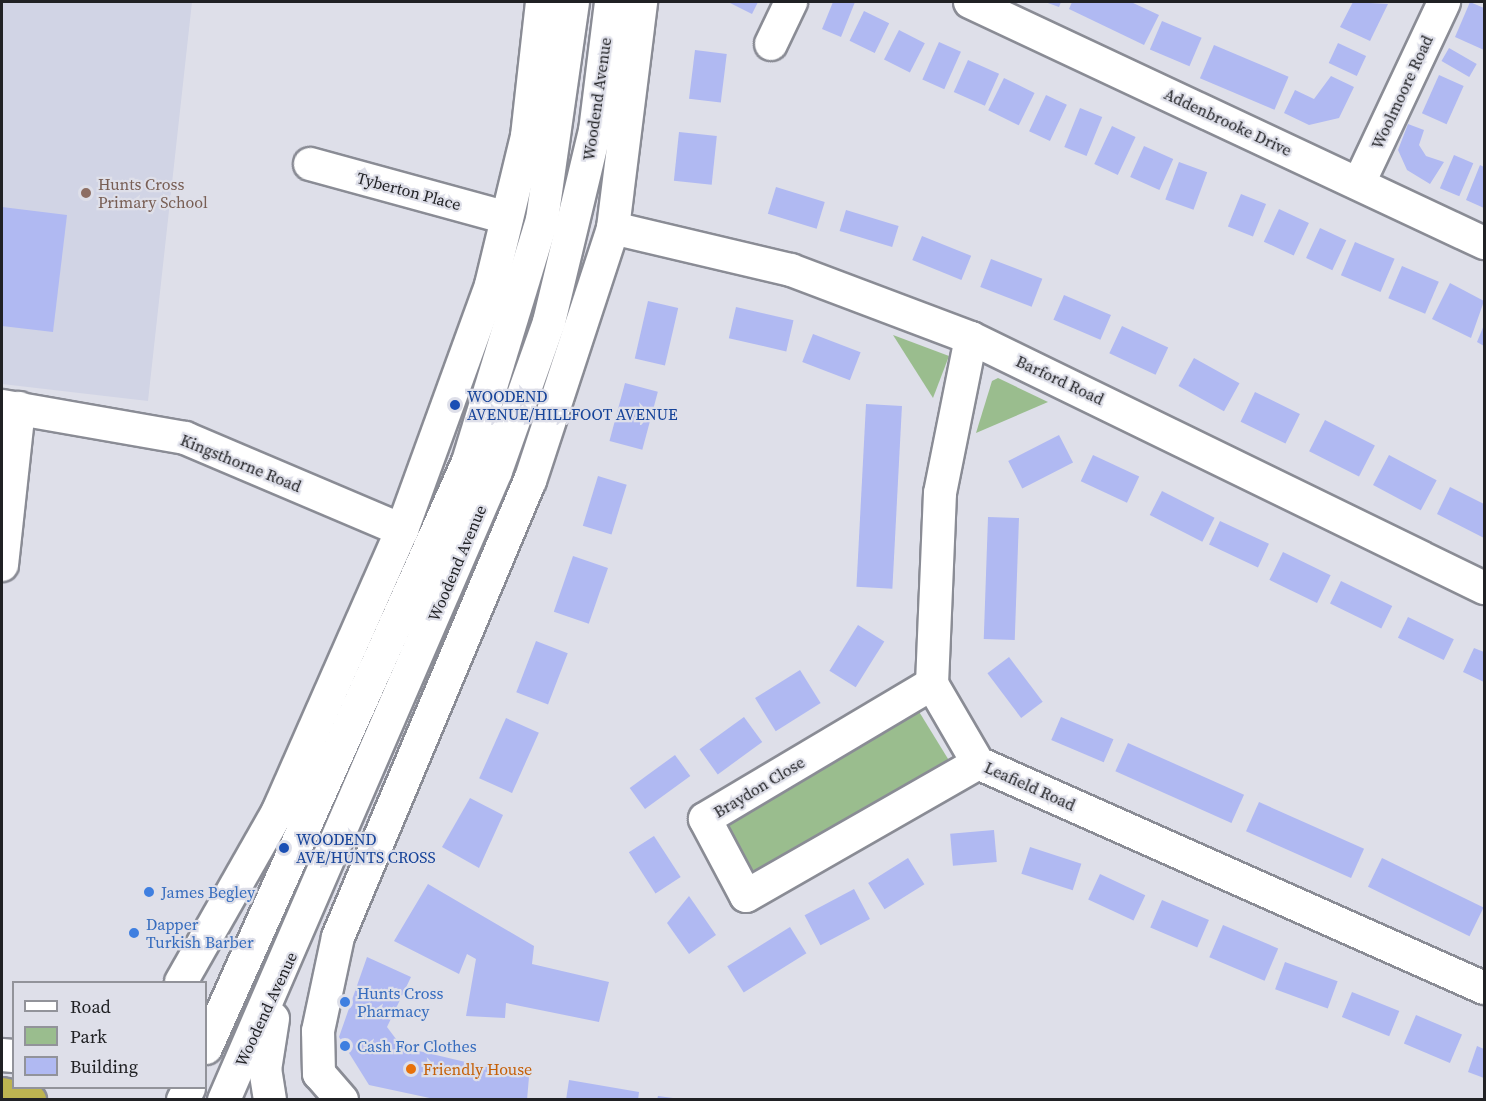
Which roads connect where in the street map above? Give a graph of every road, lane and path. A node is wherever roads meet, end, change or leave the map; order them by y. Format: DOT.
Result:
graph roads {
  1 [pos="542,2"];
  2 [pos="573,2"];
  3 [pos="611,2"];
  4 [pos="641,2"];
  5 [pos="791,2"];
  6 [pos="970,2"];
  7 [pos="1444,2"];
  8 [pos="771,44"];
  9 [pos="310,164"];
  10 [pos="1359,183"];
  11 [pos="507,218"];
  12 [pos="613,228"];
  13 [pos="1485,243"];
  14 [pos="970,338"];
  15 [pos="10,407"];
  16 [pos="402,530"];
  17 [pos="2,565"];
  18 [pos="1485,588"];
  19 [pos="932,684"];
  20 [pos="978,763"];
  21 [pos="231,898"];
  22 [pos="266,912"];
  23 [pos="304,926"];
  24 [pos="338,937"];
  25 [pos="280,976"];
  26 [pos="182,981"];
  27 [pos="1485,988"];
  28 [pos="207,1046"];
  29 [pos="2,1095"];
  30 [pos="29,1100"];
  31 [pos="224,1100"];
  32 [pos="270,1100"];
  33 [pos="342,1100"];
  1 -- 11 [label="street"];
  2 -- 22 [label="street, Woodend Avenue"];
  3 -- 23 [label="street, Woodend Avenue"];
  4 -- 12 [label="street, Woodend Avenue"];
  5 -- 8 [label="street"];
  6 -- 10 [label="street, Addenbrooke Drive"];
  7 -- 10 [label="street, Woolmoore Road"];
  9 -- 11 [label="street, Tyberton Place"];
  10 -- 13 [label="street, Addenbrooke Drive"];
  11 -- 16 [label="street"];
  12 -- 14 [label="street, Barford Road"];
  12 -- 24 [label="street, Woodend Avenue"];
  14 -- 18 [label="street, Barford Road"];
  14 -- 19 [label="street"];
  15 -- 16 [label="street, Kingsthorne Road"];
  15 -- 17 [label="street"];
  16 -- 21 [label="street"];
  19 -- 20 [label="street, Leafield Road"];
  19 -- 20 [label="street, Braydon Close"];
  20 -- 27 [label="street, Leafield Road"];
  21 -- 22 [label="street"];
  21 -- 26 [label="street"];
  22 -- 23 [label="street"];
  22 -- 28 [label="street, Woodend Avenue"];
  23 -- 24 [label="street"];
  23 -- 25 [label="street, Woodend Avenue"];
  24 -- 33 [label="street, Woodend Avenue"];
  25 -- 31 [label="street, Woodend Avenue"];
  25 -- 32 [label="street"];
  29 -- 30 [label="highway"];
}
